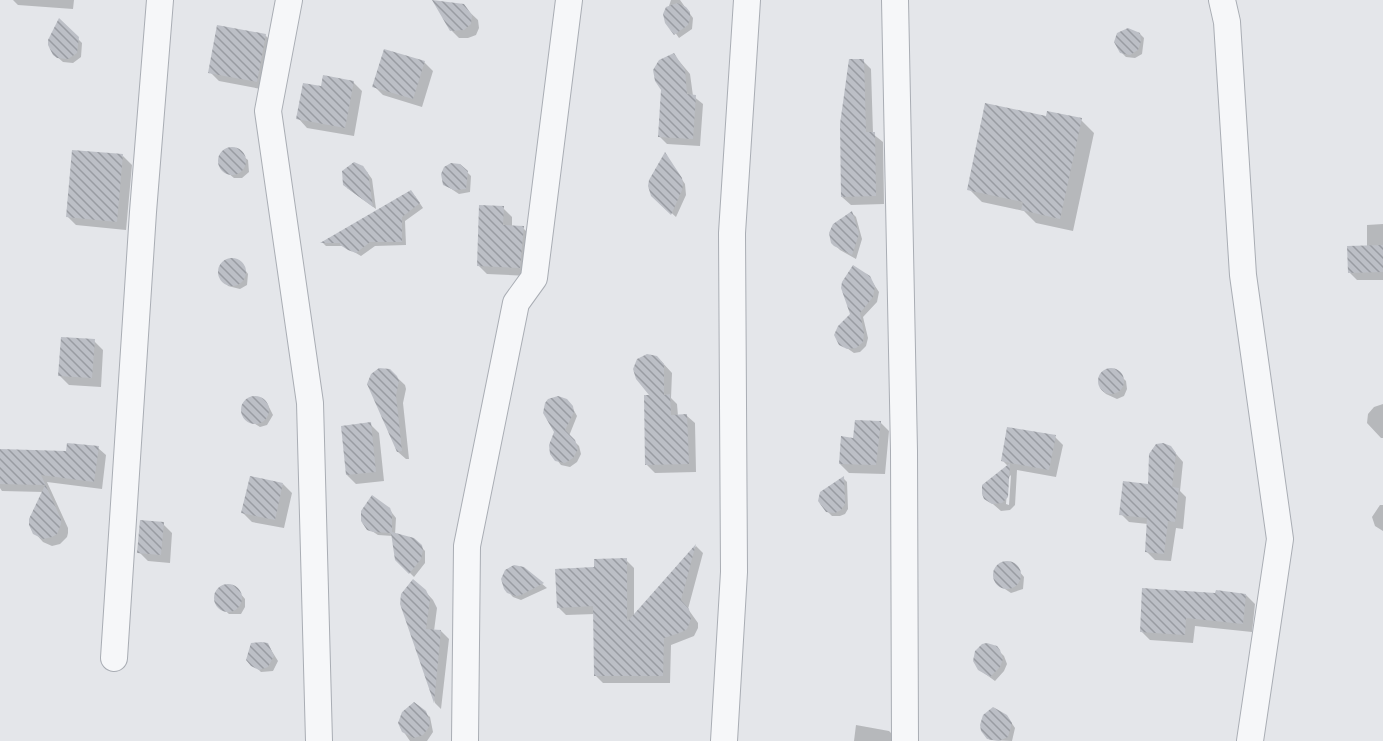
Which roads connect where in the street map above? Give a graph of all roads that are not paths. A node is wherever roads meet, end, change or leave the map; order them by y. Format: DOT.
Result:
graph roads {
  1 [pos="160,0"];
  2 [pos="289,0"];
  3 [pos="569,0"];
  4 [pos="747,0"];
  5 [pos="895,0"];
  6 [pos="1222,0"];
  7 [pos="114,658"];
  8 [pos="319,741"];
  9 [pos="465,741"];
  10 [pos="724,741"];
  11 [pos="905,741"];
  12 [pos="1250,741"];
  1 -- 7 [label="street"];
  2 -- 8 [label="street"];
  3 -- 9 [label="street"];
  4 -- 10 [label="street"];
  5 -- 11 [label="street"];
  6 -- 12 [label="street"];
}
